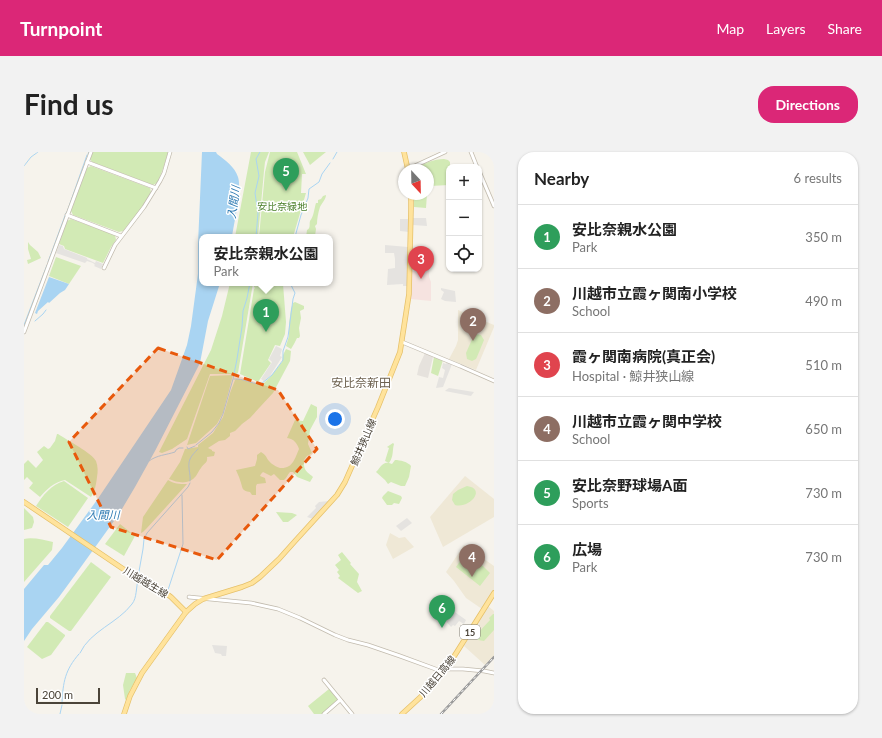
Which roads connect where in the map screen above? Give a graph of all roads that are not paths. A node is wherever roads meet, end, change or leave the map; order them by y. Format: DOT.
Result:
graph roads {
  1 [pos="91,152"];
  2 [pos="170,152"];
  3 [pos="404,152"];
  4 [pos="445,152"];
  5 [pos="471,152"];
  6 [pos="87,162"];
  7 [pos="407,164"];
  8 [pos="420,164"];
  9 [pos="476,164"];
  10 [pos="482,178"];
  11 [pos="156,188"];
  12 [pos="411,200"];
  13 [pos="494,206"];
  14 [pos="67,215"];
  15 [pos="122,236"];
  16 [pos="104,268"];
  17 [pos="24,332"];
  18 [pos="402,342"];
  19 [pos="494,381"];
  20 [pos="24,502"];
  21 [pos="494,593"];
  22 [pos="188,597"];
  23 [pos="204,599"];
  24 [pos="186,612"];
  25 [pos="445,670"];
  26 [pos="494,673"];
  27 [pos="324,680"];
  28 [pos="340,700"];
  29 [pos="124,714"];
  30 [pos="324,714"];
  31 [pos="352,714"];
  32 [pos="402,714"];
  1 -- 6 [label="street"];
  2 -- 11 [label="street"];
  3 -- 7 [label="main road"];
  4 -- 8 [label="street"];
  5 -- 9 [label="street"];
  6 -- 11 [label="street"];
  6 -- 14 [label="street"];
  10 -- 13 [label="street"];
  11 -- 15 [label="street"];
  12 -- 18 [label="main road, 鯨井狭山線"];
  14 -- 15 [label="street"];
  14 -- 17 [label="street"];
  15 -- 16 [label="street"];
  18 -- 19 [label="street"];
  18 -- 23 [label="main road, 鯨井狭山線"];
  20 -- 24 [label="main road, 川越越生線"];
  21 -- 25 [label="main road, 川越日高線 / 15"];
  22 -- 23 [label="street"];
  23 -- 24 [label="main road, 鯨井狭山線"];
  23 -- 25 [label="street"];
  24 -- 29 [label="main road"];
  25 -- 26 [label="street"];
  25 -- 32 [label="main road, 川越日高線 / 15"];
  27 -- 28 [label="street"];
  28 -- 30 [label="street"];
  28 -- 31 [label="street"];
}
